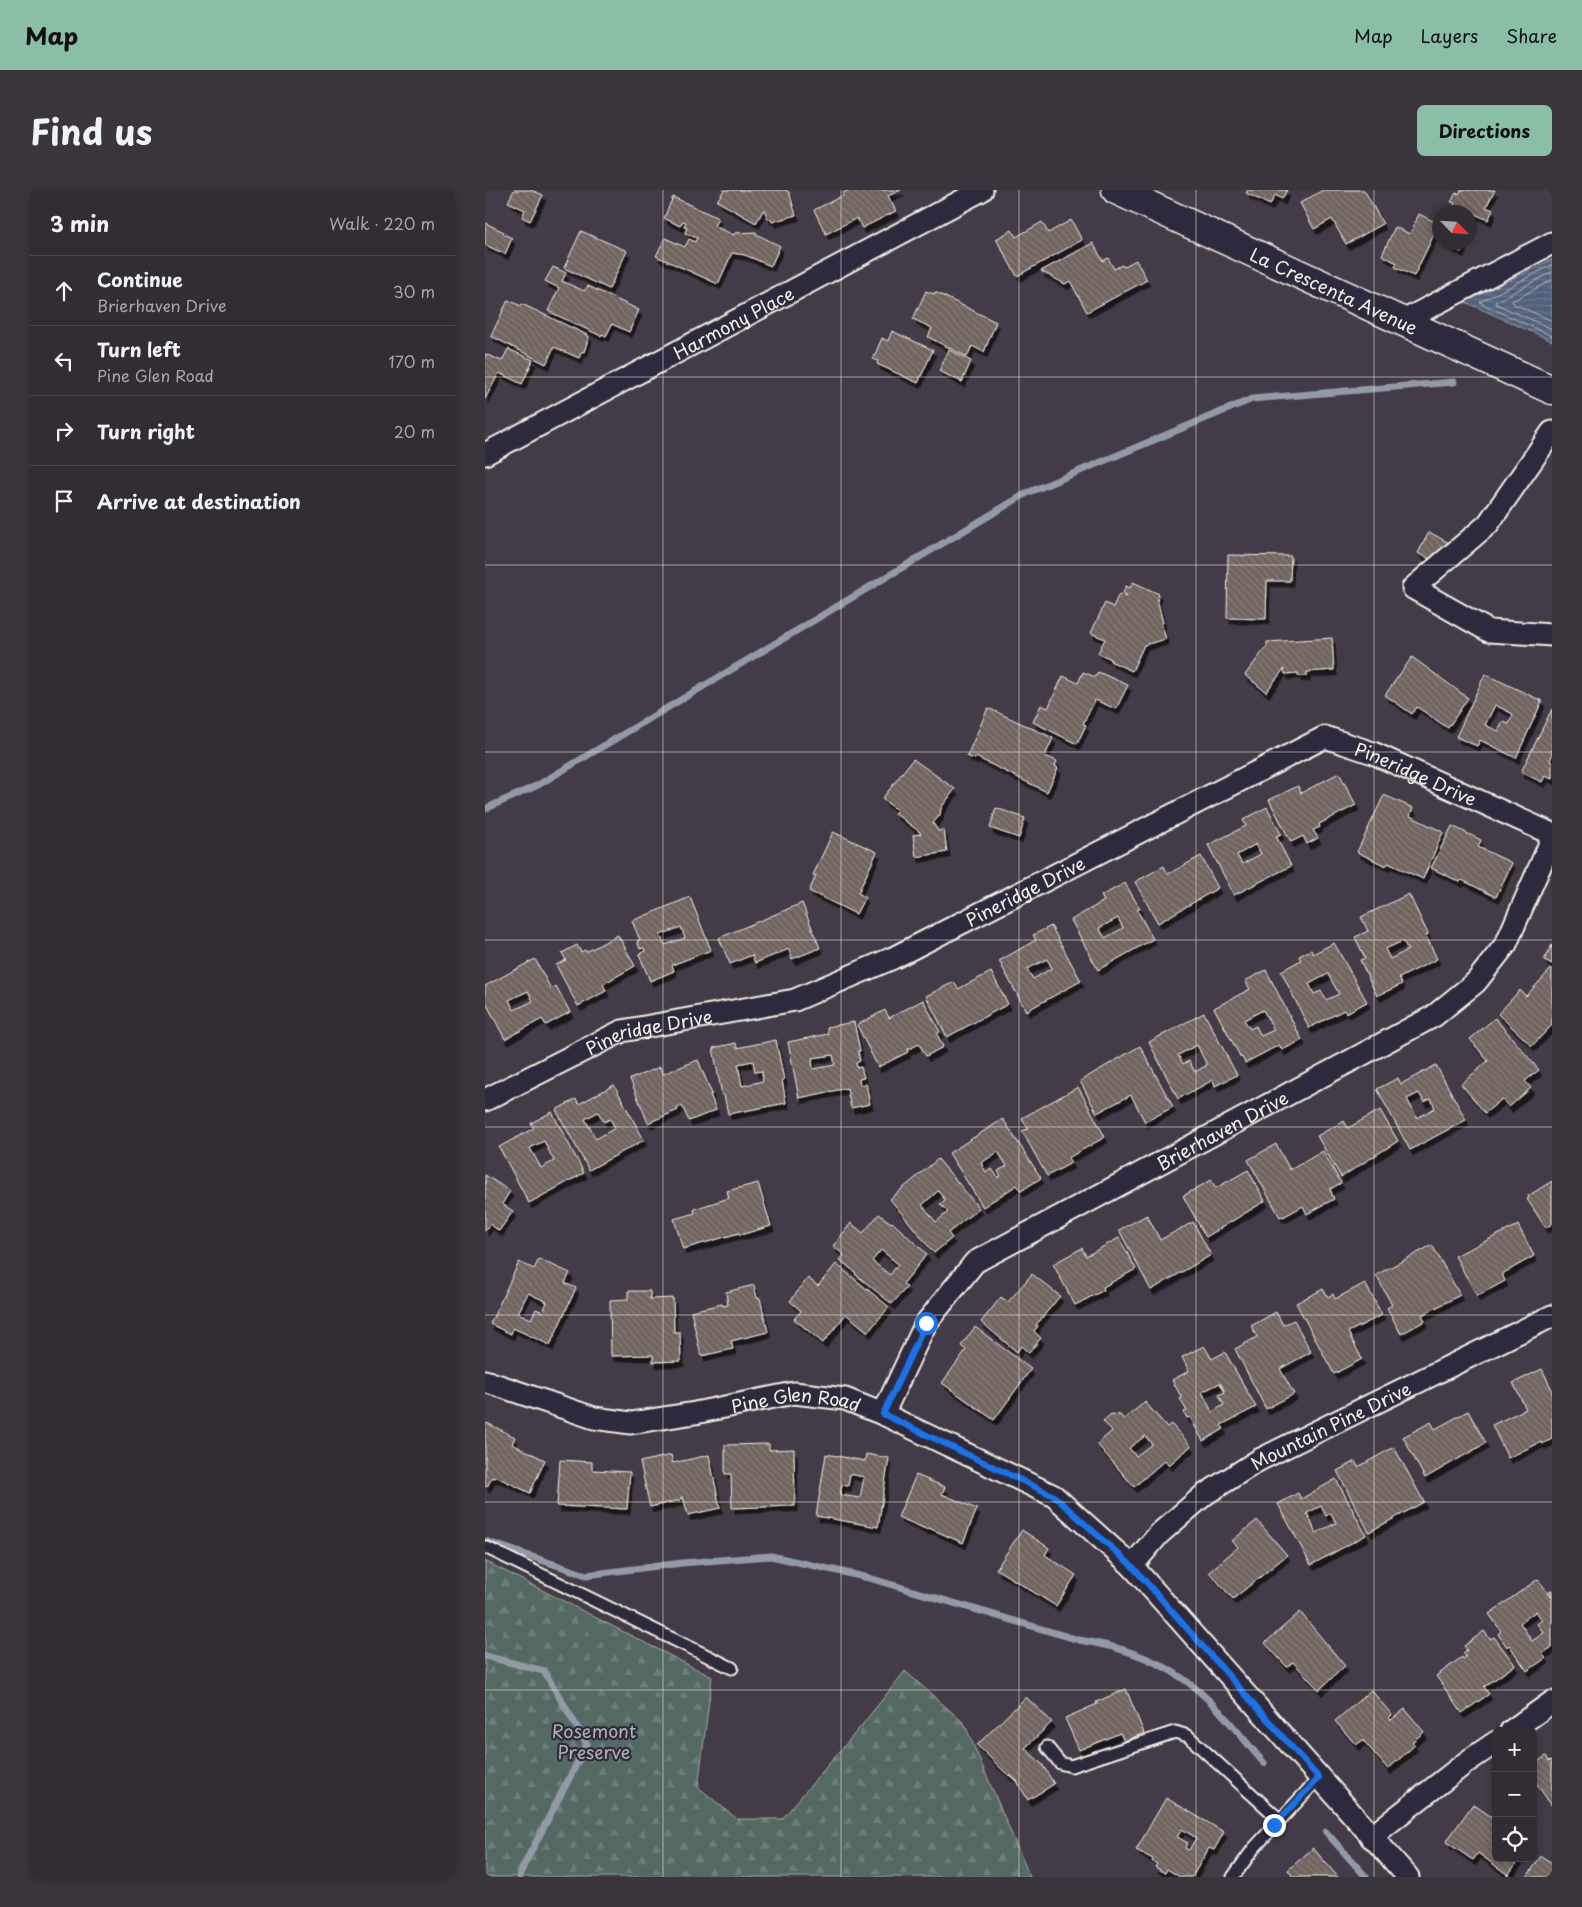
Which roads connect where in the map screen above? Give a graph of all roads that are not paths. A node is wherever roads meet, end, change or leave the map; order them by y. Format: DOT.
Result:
graph roads {
  1 [pos="982,190"];
  2 [pos="1116,190"];
  3 [pos="1552,242"];
  4 [pos="1403,321"];
  5 [pos="1552,390"];
  6 [pos="1552,432"];
  7 [pos="485,454"];
  8 [pos="1552,635"];
  9 [pos="1552,834"];
  10 [pos="1552,839"];
  11 [pos="485,1100"];
  12 [pos="1552,1316"];
  13 [pos="485,1381"];
  14 [pos="883,1414"];
  15 [pos="485,1547"];
  16 [pos="1132,1566"];
  17 [pos="732,1668"];
  18 [pos="1552,1702"];
  19 [pos="1517,1727"];
  20 [pos="1492,1745"];
  21 [pos="1047,1747"];
  22 [pos="1319,1778"];
  23 [pos="1279,1820"];
  24 [pos="1371,1837"];
  25 [pos="1233,1877"];
  26 [pos="1408,1877"];
  1 -- 7 [label="street, Harmony Place"];
  2 -- 4 [label="street, La Crescenta Avenue"];
  3 -- 4 [label="street"];
  4 -- 5 [label="street, La Crescenta Avenue"];
  6 -- 8 [label="street"];
  9 -- 11 [label="street, Pineridge Drive"];
  10 -- 14 [label="street, Brierhaven Drive"];
  12 -- 16 [label="street, Mountain Pine Drive"];
  13 -- 14 [label="street, Pine Glen Road"];
  14 -- 16 [label="street, Pine Glen Road"];
  15 -- 17 [label="lane"];
  16 -- 22 [label="street, Pine Glen Road"];
  18 -- 19 [label="street"];
  20 -- 24 [label="street"];
  21 -- 23 [label="lane"];
  22 -- 23 [label="lane"];
  22 -- 24 [label="street, Pine Glen Road"];
  23 -- 25 [label="lane"];
  24 -- 26 [label="street, Pine Glen Road"];
}
